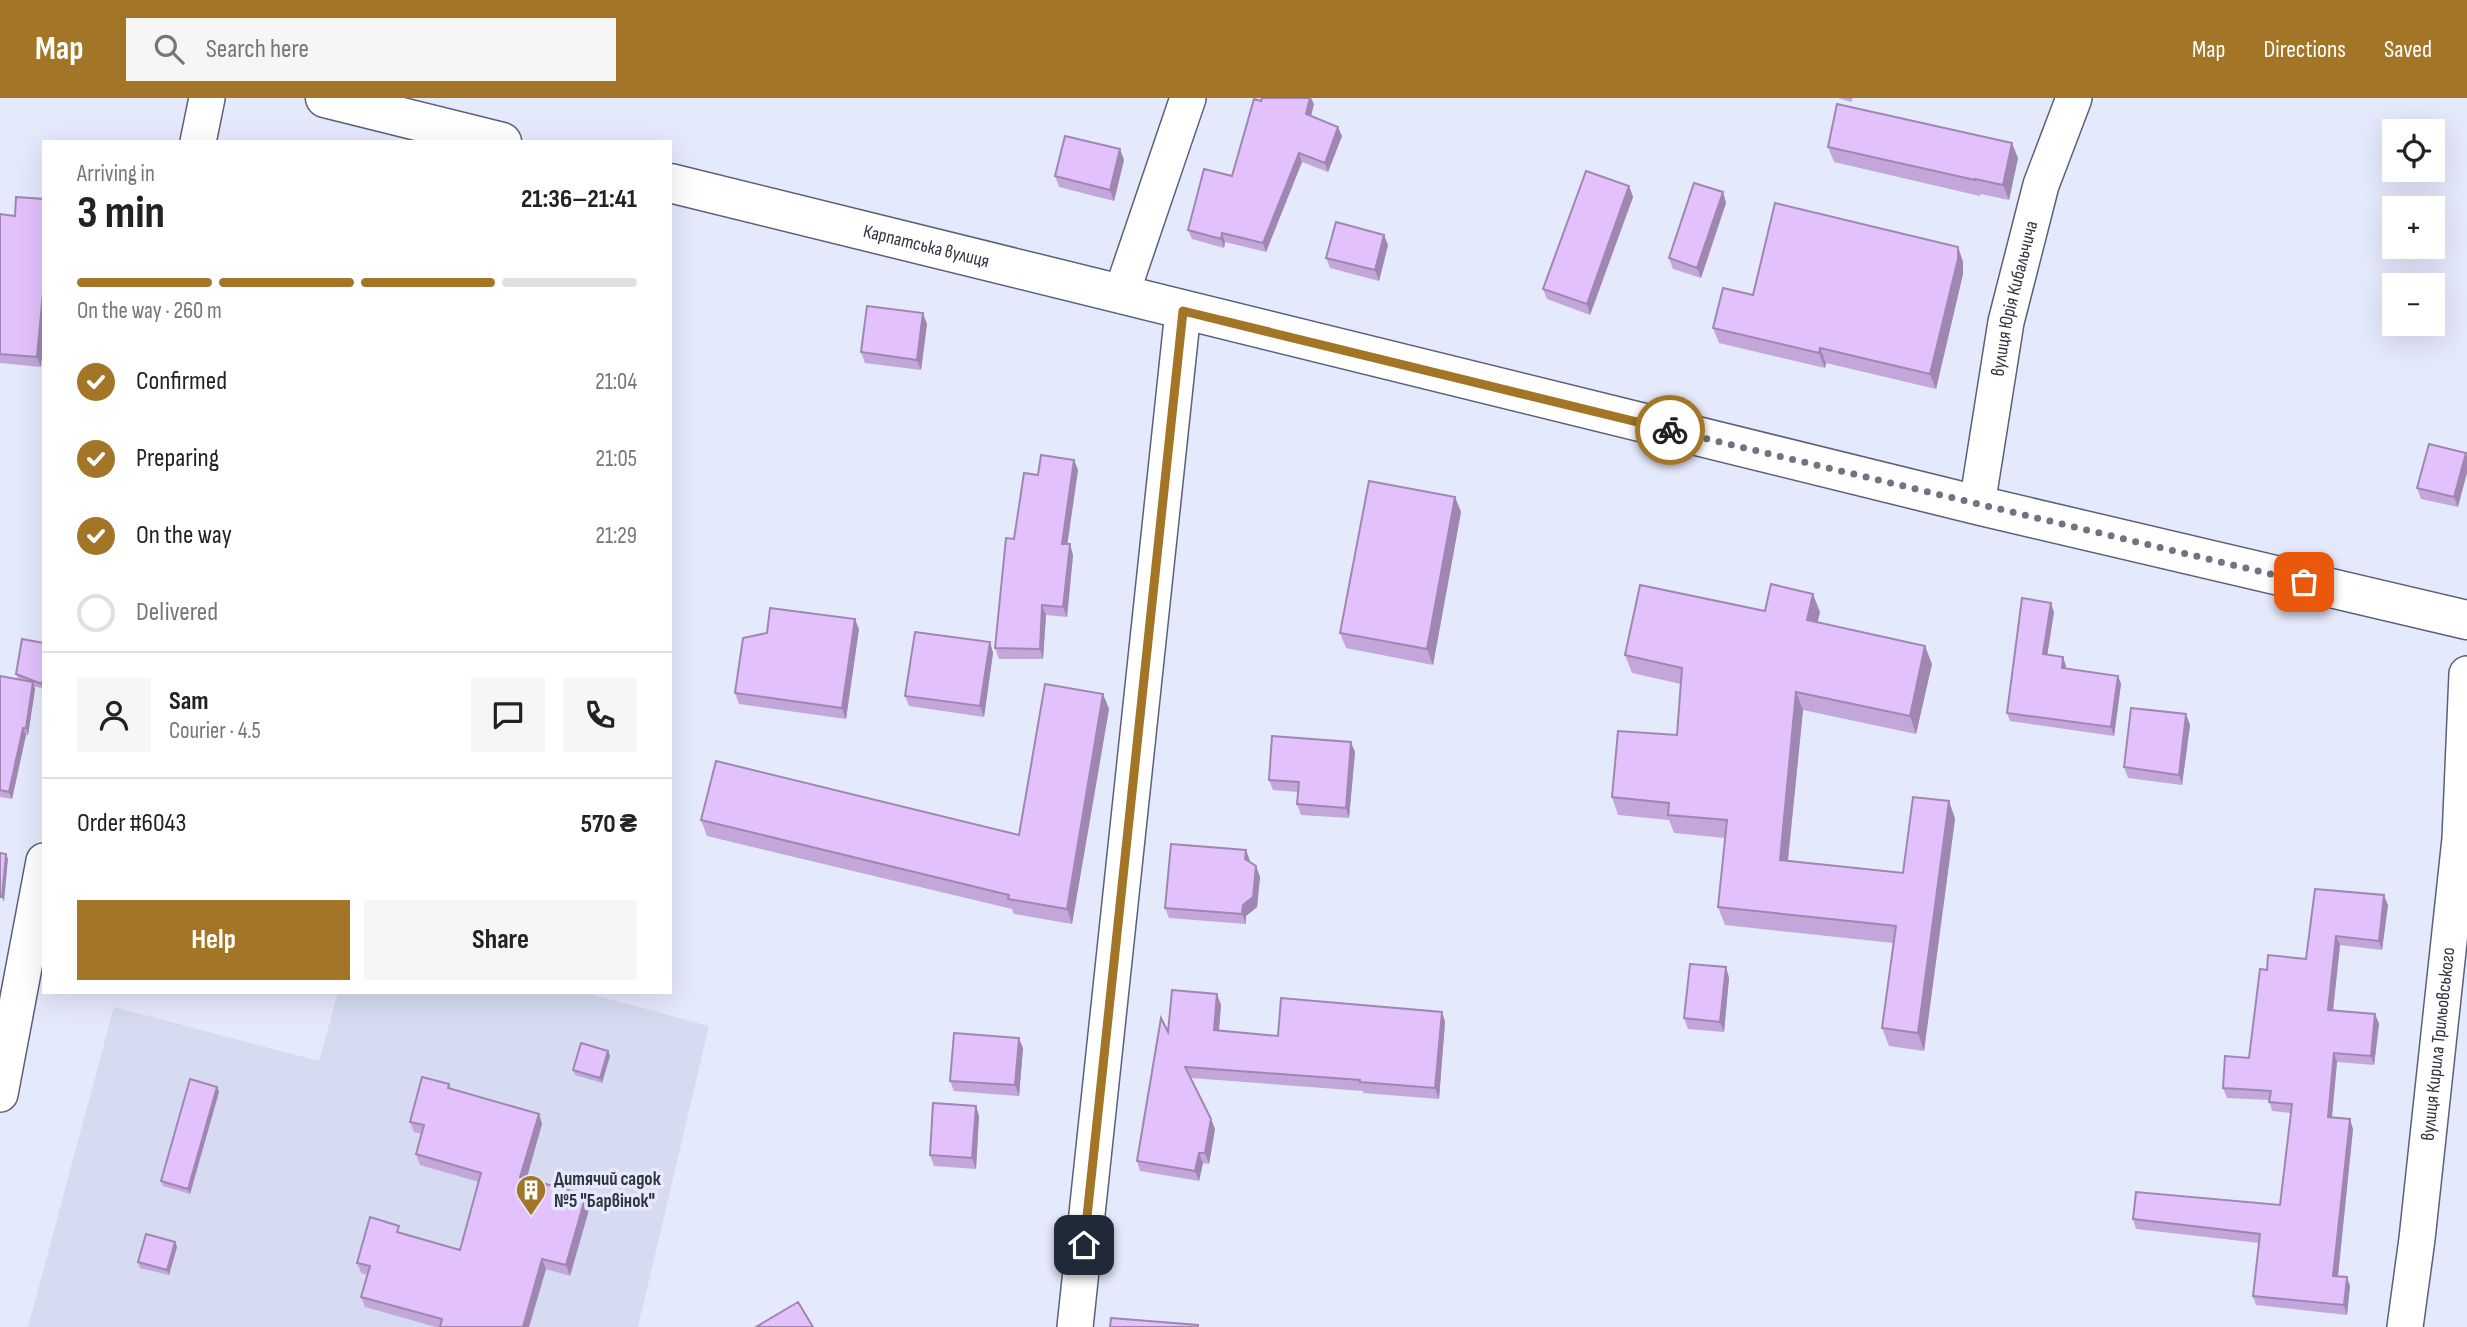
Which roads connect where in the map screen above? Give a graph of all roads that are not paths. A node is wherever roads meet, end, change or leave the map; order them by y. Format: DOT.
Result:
graph roads {
  1 [pos="207,98"];
  2 [pos="325,98"];
  3 [pos="1188,98"];
  4 [pos="2074,98"];
  5 [pos="198,140"];
  6 [pos="494,140"];
  7 [pos="672,183"];
  8 [pos="1121,295"];
  9 [pos="1183,311"];
  10 [pos="1977,505"];
  11 [pos="2467,620"];
  12 [pos="2467,674"];
  13 [pos="42,872"];
  14 [pos="0,1094"];
  15 [pos="1075,1327"];
  16 [pos="2405,1327"];
  1 -- 5 [label="street"];
  2 -- 6 [label="main road"];
  3 -- 8 [label="street"];
  4 -- 10 [label="street, вулиця Юрія Кибальчича"];
  7 -- 8 [label="main road, Карпатська вулиця"];
  8 -- 9 [label="main road, Карпатська вулиця"];
  9 -- 10 [label="main road, Карпатська вулиця"];
  9 -- 15 [label="street"];
  10 -- 11 [label="main road, Карпатська вулиця"];
  12 -- 16 [label="street, вулиця Кирила Трильовського"];
  13 -- 14 [label="street"];
}
